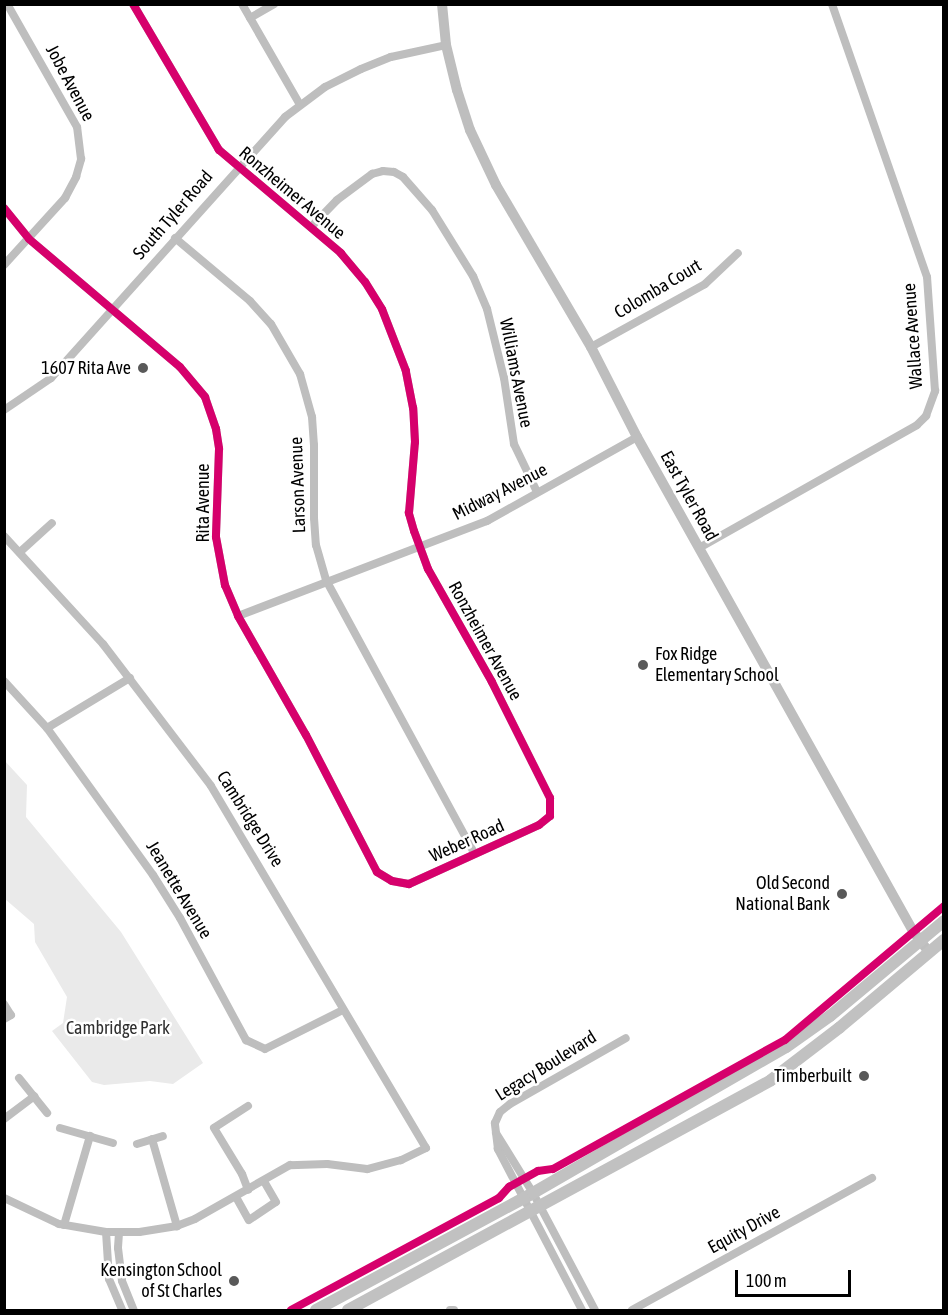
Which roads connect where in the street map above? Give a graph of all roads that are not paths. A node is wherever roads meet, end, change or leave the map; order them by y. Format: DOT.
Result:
graph roads {
  1 [pos="7,4"];
  2 [pos="134,4"];
  3 [pos="242,4"];
  4 [pos="274,4"];
  5 [pos="442,4"];
  6 [pos="832,4"];
  7 [pos="250,18"];
  8 [pos="446,45"];
  9 [pos="300,105"];
  10 [pos="237,168"];
  11 [pos="4,208"];
  12 [pos="312,227"];
  13 [pos="175,238"];
  14 [pos="29,239"];
  15 [pos="738,253"];
  16 [pos="4,264"];
  17 [pos="112,310"];
  18 [pos="591,347"];
  19 [pos="4,410"];
  20 [pos="637,437"];
  21 [pos="537,492"];
  22 [pos="52,523"];
  23 [pos="4,536"];
  24 [pos="418,545"];
  25 [pos="699,548"];
  26 [pos="20,552"];
  27 [pos="326,580"];
  28 [pos="238,616"];
  29 [pos="130,678"];
  30 [pos="4,681"];
  31 [pos="47,728"];
  32 [pos="550,810"];
  33 [pos="474,853"];
  34 [pos="387,878"];
  35 [pos="944,921"];
  36 [pos="944,940"];
  37 [pos="919,941"];
  38 [pos="928,952"];
  39 [pos="4,1004"];
  40 [pos="343,1010"];
  41 [pos="4,1019"];
  42 [pos="626,1038"];
  43 [pos="20,1078"];
  44 [pos="34,1096"];
  45 [pos="248,1106"];
  46 [pos="47,1113"];
  47 [pos="4,1119"];
  48 [pos="60,1128"];
  49 [pos="90,1136"];
  50 [pos="162,1136"];
  51 [pos="152,1139"];
  52 [pos="113,1143"];
  53 [pos="137,1144"];
  54 [pos="872,1178"];
  55 [pos="264,1181"];
  56 [pos="248,1190"];
  57 [pos="528,1196"];
  58 [pos="236,1197"];
  59 [pos="4,1198"];
  60 [pos="534,1208"];
  61 [pos="64,1225"];
  62 [pos="177,1226"];
  63 [pos="106,1232"];
  64 [pos="119,1233"];
  65 [pos="122,1311"];
  66 [pos="134,1311"];
  67 [pos="316,1311"];
  68 [pos="348,1311"];
  69 [pos="582,1311"];
  70 [pos="595,1311"];
  71 [pos="632,1311"];
  1 -- 14 [label="street, Jobe Avenue"];
  2 -- 10 [label="street, Ronzheimer Avenue"];
  3 -- 7 [label="street"];
  4 -- 7 [label="street"];
  5 -- 8 [label="street"];
  6 -- 25 [label="street, Wallace Avenue"];
  7 -- 9 [label="street"];
  8 -- 9 [label="street, South Tyler Road"];
  8 -- 18 [label="street, East Tyler Road"];
  9 -- 10 [label="street, South Tyler Road"];
  10 -- 12 [label="street, Ronzheimer Avenue"];
  10 -- 13 [label="street, South Tyler Road"];
  11 -- 14 [label="street, Rita Avenue"];
  12 -- 21 [label="street, Williams Avenue"];
  12 -- 24 [label="street, Ronzheimer Avenue"];
  13 -- 17 [label="street, South Tyler Road"];
  13 -- 27 [label="street, Larson Avenue"];
  14 -- 16 [label="street, Jobe Avenue"];
  14 -- 17 [label="street, Rita Avenue"];
  15 -- 18 [label="street, Colomba Court"];
  17 -- 19 [label="street, South Tyler Road"];
  17 -- 28 [label="street, Rita Avenue"];
  18 -- 20 [label="street, East Tyler Road"];
  20 -- 21 [label="street, Midway Avenue"];
  20 -- 25 [label="street, East Tyler Road"];
  21 -- 24 [label="street, Midway Avenue"];
  22 -- 26 [label="street"];
  23 -- 26 [label="street, Cambridge Drive"];
  24 -- 27 [label="street, Midway Avenue"];
  24 -- 32 [label="street, Ronzheimer Avenue"];
  25 -- 37 [label="street, East Tyler Road"];
  26 -- 29 [label="street, Cambridge Drive"];
  27 -- 28 [label="street, Midway Avenue"];
  27 -- 33 [label="street, Larson Avenue"];
  28 -- 34 [label="street, Rita Avenue"];
  29 -- 31 [label="street"];
  29 -- 40 [label="street, Cambridge Drive"];
  30 -- 31 [label="street, Jeanette Avenue"];
  31 -- 40 [label="street, Jeanette Avenue"];
  32 -- 33 [label="street, Weber Road"];
  33 -- 34 [label="street, Weber Road"];
  35 -- 37 [label="main road"];
  36 -- 38 [label="main road"];
  37 -- 38 [label="street, East Tyler Road"];
  37 -- 57 [label="main road"];
  38 -- 60 [label="main road"];
  39 -- 41 [label="street"];
  40 -- 55 [label="street, Cambridge Drive"];
  42 -- 57 [label="street, Legacy Boulevard"];
  43 -- 44 [label="street"];
  44 -- 46 [label="street"];
  44 -- 47 [label="street"];
  45 -- 56 [label="street"];
  48 -- 49 [label="street"];
  49 -- 52 [label="street"];
  49 -- 61 [label="street"];
  50 -- 51 [label="street"];
  51 -- 53 [label="street"];
  51 -- 62 [label="street"];
  54 -- 71 [label="street, Equity Drive"];
  55 -- 56 [label="street"];
  55 -- 58 [label="street"];
  56 -- 58 [label="street"];
  57 -- 60 [label="street, Legacy Boulevard"];
  57 -- 67 [label="main road"];
  58 -- 62 [label="street"];
  59 -- 61 [label="street"];
  60 -- 68 [label="main road"];
  60 -- 69 [label="street, Legacy Boulevard"];
  60 -- 70 [label="street, Legacy Boulevard"];
  61 -- 63 [label="street"];
  62 -- 64 [label="street"];
  63 -- 64 [label="street"];
  63 -- 65 [label="street"];
  64 -- 66 [label="street"];
}
